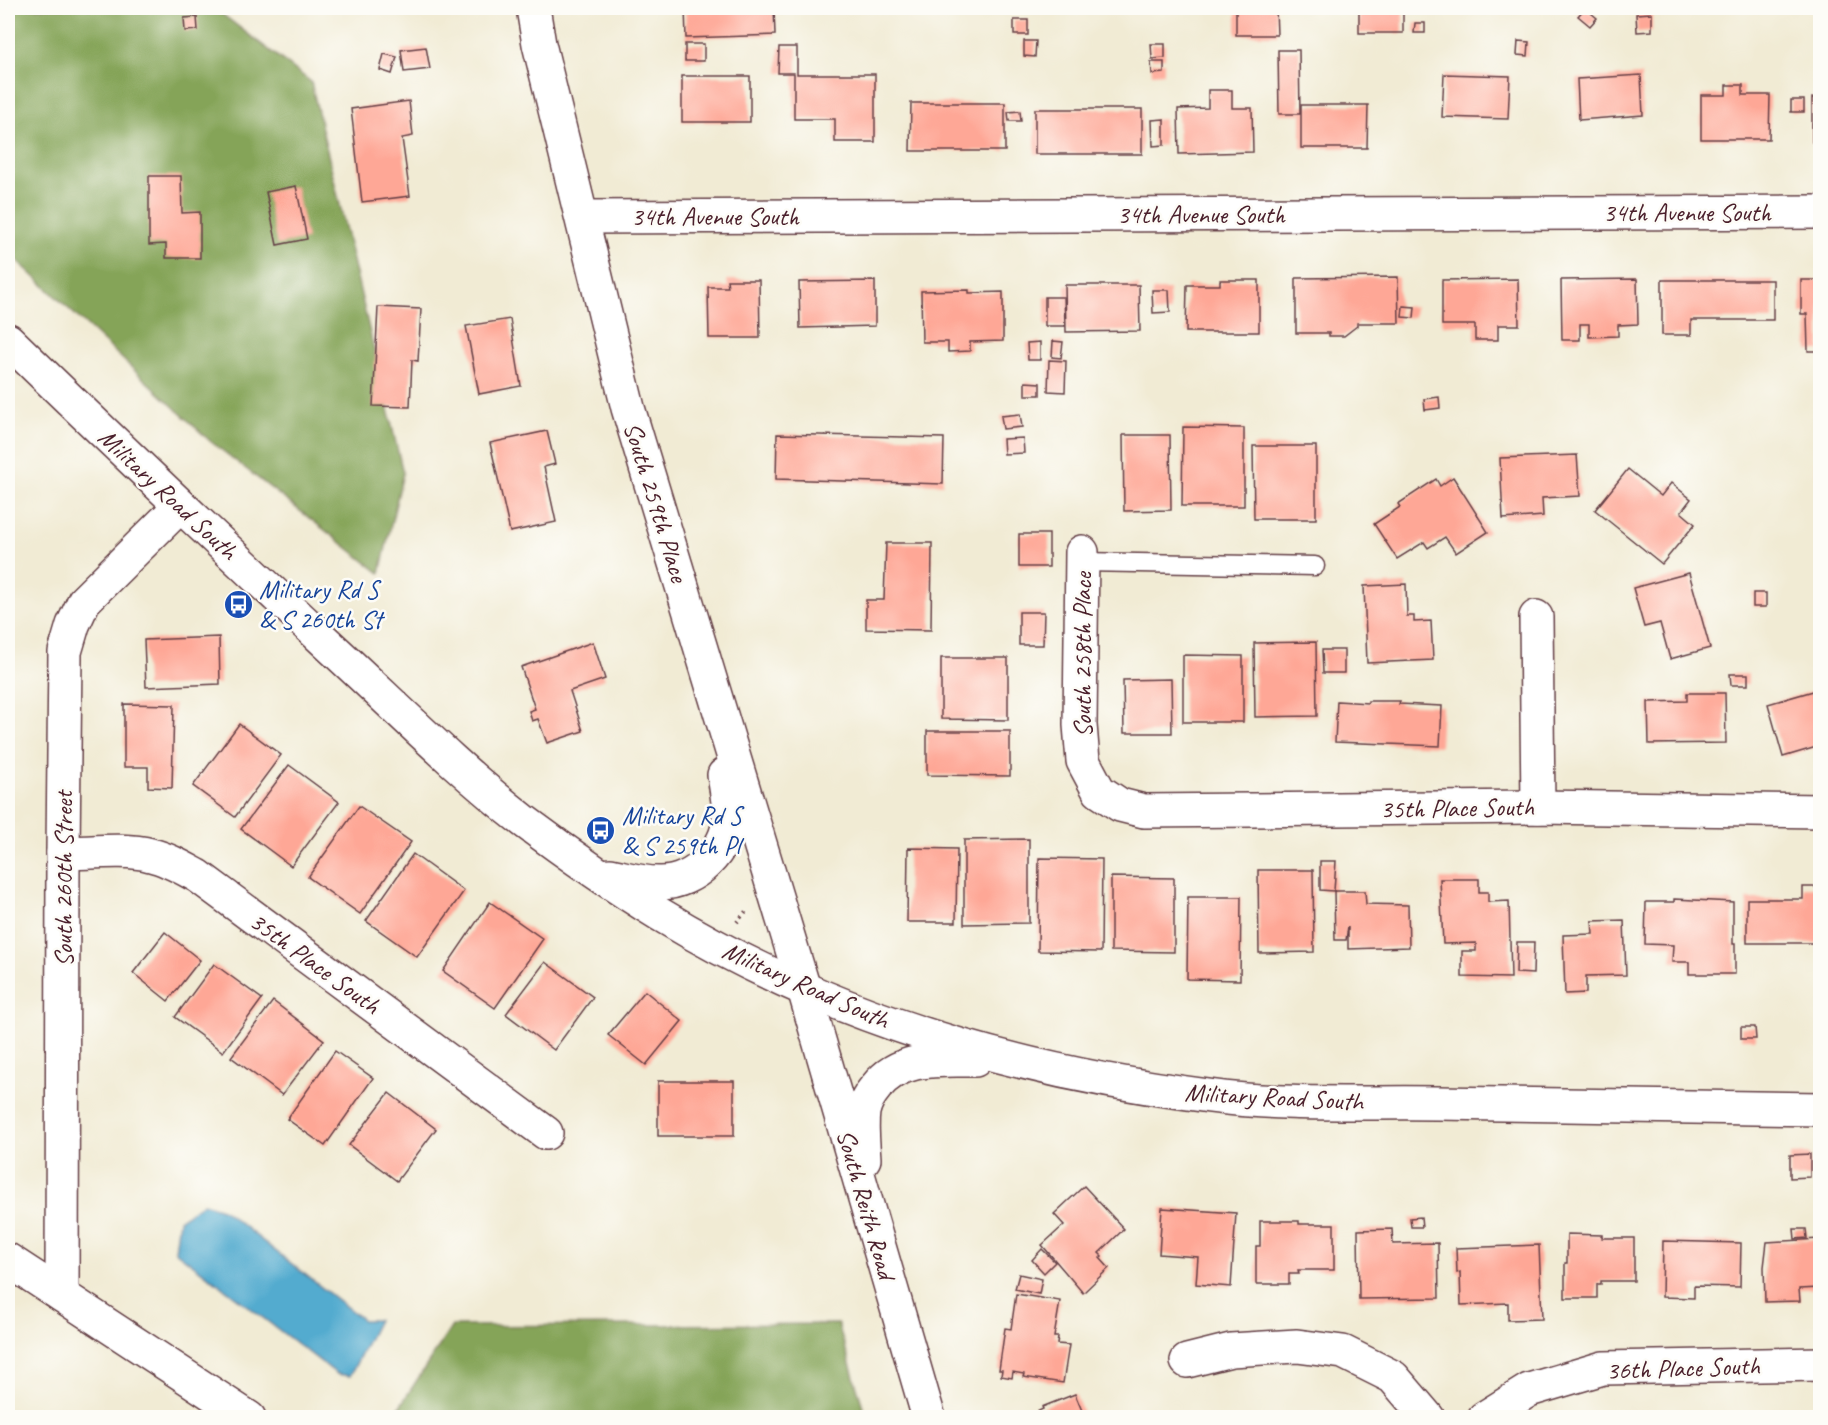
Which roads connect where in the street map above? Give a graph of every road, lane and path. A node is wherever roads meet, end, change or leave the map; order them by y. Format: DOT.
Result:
graph roads {
  1 [pos="533,8"];
  2 [pos="1821,212"];
  3 [pos="582,217"];
  4 [pos="8,340"];
  5 [pos="180,506"];
  6 [pos="1082,557"];
  7 [pos="1315,566"];
  8 [pos="1536,617"];
  9 [pos="708,672"];
  10 [pos="1099,791"];
  11 [pos="1538,807"];
  12 [pos="1821,811"];
  13 [pos="63,853"];
  14 [pos="595,873"];
  15 [pos="741,902"];
  16 [pos="752,906"];
  17 [pos="745,912"];
  18 [pos="736,923"];
  19 [pos="804,989"];
  20 [pos="1018,1061"];
  21 [pos="1821,1108"];
  22 [pos="546,1133"];
  23 [pos="867,1208"];
  24 [pos="8,1260"];
  25 [pos="62,1295"];
  26 [pos="1187,1361"];
  27 [pos="1821,1364"];
  28 [pos="249,1418"];
  29 [pos="929,1418"];
  30 [pos="1428,1418"];
  31 [pos="1484,1418"];
  1 -- 3 [label="street, South 259th Place"];
  2 -- 3 [label="street, 34th Avenue South"];
  3 -- 9 [label="street, South 259th Place"];
  4 -- 5 [label="street, Military Road South"];
  5 -- 13 [label="street, South 260th Street"];
  5 -- 14 [label="street, Military Road South"];
  6 -- 7 [label="lane"];
  6 -- 10 [label="street, South 258th Place"];
  8 -- 11 [label="street"];
  9 -- 14 [label="street"];
  9 -- 19 [label="street, South 259th Place"];
  10 -- 11 [label="street, 35th Place South"];
  11 -- 12 [label="street, 35th Place South"];
  13 -- 22 [label="street, 35th Place South"];
  13 -- 25 [label="street, South 260th Street"];
  14 -- 19 [label="street, Military Road South"];
  15 -- 17 [label="path"];
  16 -- 17 [label="path"];
  17 -- 18 [label="path"];
  19 -- 20 [label="street, Military Road South"];
  19 -- 23 [label="street, South Reith Road"];
  20 -- 21 [label="street, Military Road South"];
  20 -- 23 [label="street"];
  23 -- 29 [label="street, South Reith Road"];
  24 -- 25 [label="street"];
  25 -- 28 [label="street"];
  26 -- 30 [label="street"];
  27 -- 31 [label="street, 36th Place South"];
}
